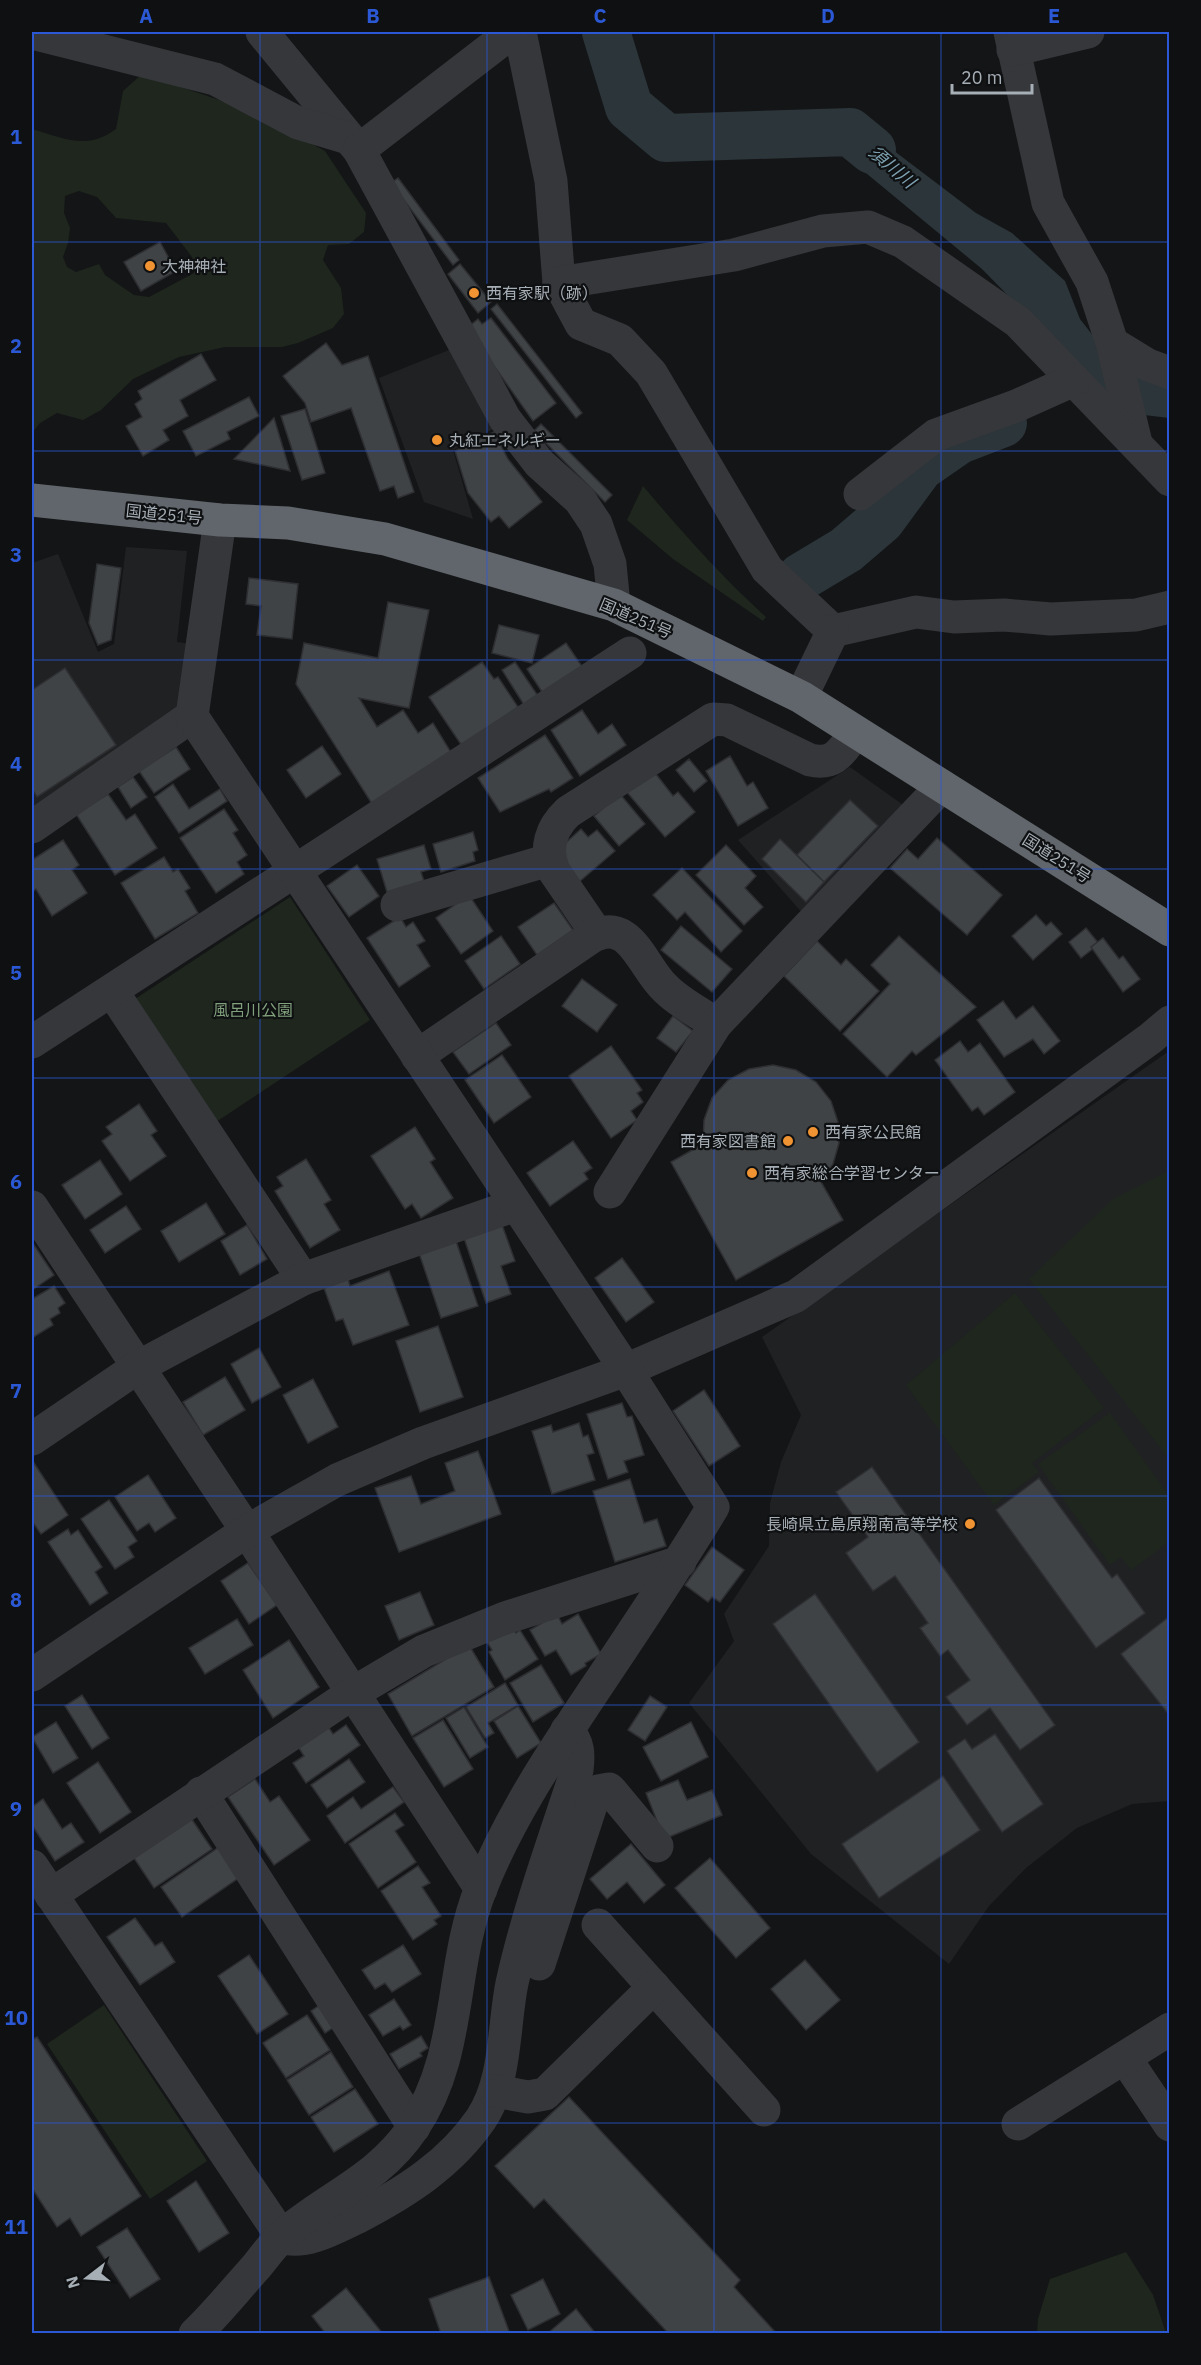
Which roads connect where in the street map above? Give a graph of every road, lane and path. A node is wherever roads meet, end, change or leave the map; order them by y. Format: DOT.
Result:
graph roads {
  1 [pos="262,32"];
  2 [pos="512,32"];
  3 [pos="520,32"];
  4 [pos="1088,32"];
  5 [pos="32,33"];
  6 [pos="1012,41"];
  7 [pos="354,144"];
  8 [pos="559,283"];
  9 [pos="1113,347"];
  10 [pos="1170,373"];
  11 [pos="1083,390"];
  12 [pos="1133,431"];
  13 [pos="1170,443"];
  14 [pos="1170,480"];
  15 [pos="860,495"];
  16 [pos="32,500"];
  17 [pos="220,520"];
  18 [pos="614,605"];
  19 [pos="1170,607"];
  20 [pos="833,631"];
  21 [pos="630,653"];
  22 [pos="801,697"];
  23 [pos="192,716"];
  24 [pos="856,732"];
  25 [pos="942,786"];
  26 [pos="32,826"];
  27 [pos="549,860"];
  28 [pos="295,872"];
  29 [pos="397,905"];
  30 [pos="1170,930"];
  31 [pos="597,934"];
  32 [pos="112,991"];
  33 [pos="1170,1022"];
  34 [pos="716,1024"];
  35 [pos="32,1042"];
  36 [pos="417,1056"];
  37 [pos="609,1192"];
  38 [pos="516,1205"];
  39 [pos="32,1207"];
  40 [pos="303,1279"];
  41 [pos="138,1367"];
  42 [pos="626,1370"];
  43 [pos="32,1438"];
  44 [pos="247,1531"];
  45 [pos="680,1562"];
  46 [pos="32,1675"];
  47 [pos="354,1693"];
  48 [pos="567,1731"];
  49 [pos="201,1793"];
  50 [pos="657,1846"];
  51 [pos="32,1866"];
  52 [pos="481,1889"];
  53 [pos="51,1895"];
  54 [pos="598,1925"];
  55 [pos="512,1984"];
  56 [pos="654,1987"];
  57 [pos="1170,2029"];
  58 [pos="1125,2058"];
  59 [pos="495,2091"];
  60 [pos="764,2110"];
  61 [pos="1018,2124"];
  62 [pos="1170,2125"];
  63 [pos="414,2127"];
  64 [pos="282,2237"];
  65 [pos="210,2328"];
  1 -- 7 [label="street"];
  2 -- 7 [label="street"];
  3 -- 8 [label="street"];
  4 -- 6 [label="street"];
  5 -- 7 [label="street"];
  6 -- 9 [label="street"];
  7 -- 18 [label="street"];
  8 -- 11 [label="street"];
  8 -- 20 [label="street"];
  9 -- 10 [label="street"];
  9 -- 12 [label="street"];
  11 -- 12 [label="street"];
  11 -- 15 [label="street"];
  12 -- 13 [label="street"];
  12 -- 14 [label="street"];
  16 -- 17 [label="highway, 国道251号"];
  17 -- 18 [label="highway, 国道251号"];
  17 -- 23 [label="street"];
  18 -- 22 [label="highway, 国道251号"];
  19 -- 20 [label="street"];
  20 -- 22 [label="street"];
  21 -- 28 [label="street"];
  22 -- 24 [label="highway, 国道251号"];
  23 -- 26 [label="street"];
  23 -- 28 [label="street"];
  24 -- 25 [label="highway, 国道251号"];
  24 -- 27 [label="street"];
  25 -- 30 [label="highway, 国道251号"];
  25 -- 34 [label="street"];
  27 -- 29 [label="street"];
  27 -- 31 [label="street"];
  28 -- 32 [label="street"];
  28 -- 36 [label="street"];
  31 -- 34 [label="street"];
  31 -- 36 [label="street"];
  32 -- 35 [label="street"];
  32 -- 40 [label="street"];
  33 -- 42 [label="street"];
  34 -- 37 [label="street"];
  36 -- 38 [label="street"];
  38 -- 40 [label="street"];
  38 -- 42 [label="street"];
  39 -- 41 [label="street"];
  40 -- 41 [label="street"];
  41 -- 43 [label="street"];
  41 -- 44 [label="street"];
  42 -- 44 [label="street"];
  42 -- 45 [label="street"];
  44 -- 46 [label="street"];
  44 -- 47 [label="street"];
  45 -- 47 [label="street"];
  45 -- 48 [label="street"];
  47 -- 49 [label="street"];
  47 -- 52 [label="street"];
  48 -- 52 [label="street"];
  48 -- 55 [label="street"];
  49 -- 53 [label="street"];
  49 -- 63 [label="street"];
  50 -- 55 [label="street"];
  51 -- 53 [label="street"];
  52 -- 63 [label="street"];
  53 -- 64 [label="street"];
  54 -- 56 [label="street"];
  55 -- 59 [label="street"];
  56 -- 59 [label="street"];
  56 -- 60 [label="street"];
  57 -- 58 [label="street"];
  58 -- 61 [label="street"];
  58 -- 62 [label="street"];
  59 -- 64 [label="street"];
  63 -- 64 [label="street"];
  64 -- 65 [label="street"];
}
